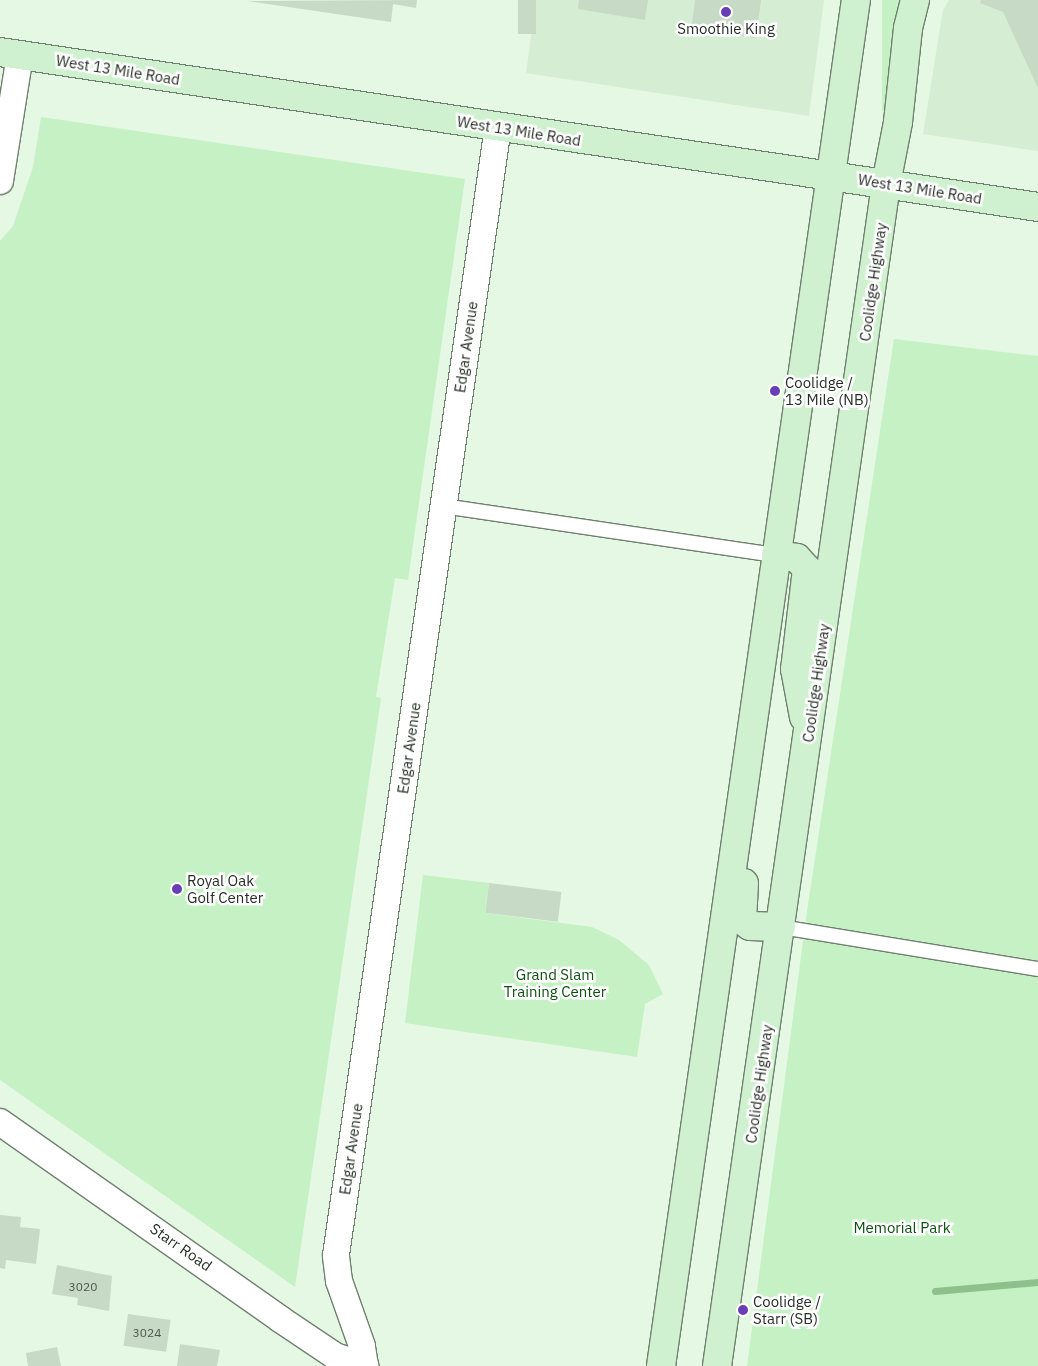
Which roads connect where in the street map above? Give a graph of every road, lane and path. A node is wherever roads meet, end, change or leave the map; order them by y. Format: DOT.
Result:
graph roads {
  1 [pos="856,0"];
  2 [pos="915,0"];
  3 [pos="10,53"];
  4 [pos="498,127"];
  5 [pos="830,176"];
  6 [pos="0,181"];
  7 [pos="886,184"];
  8 [pos="1038,207"];
  9 [pos="443,506"];
  10 [pos="776,556"];
  11 [pos="754,712"];
  12 [pos="808,738"];
  13 [pos="781,927"];
  14 [pos="1038,970"];
  15 [pos="0,1122"];
  16 [pos="332,1361"];
  17 [pos="365,1366"];
  18 [pos="660,1366"];
  19 [pos="717,1366"];
  1 -- 5 [label="main road"];
  2 -- 7 [label="main road, Coolidge Highway"];
  3 -- 4 [label="main road, West 13 Mile Road"];
  3 -- 6 [label="street"];
  4 -- 5 [label="main road, West 13 Mile Road"];
  4 -- 9 [label="street, Edgar Avenue"];
  5 -- 7 [label="main road, West 13 Mile Road"];
  5 -- 10 [label="main road"];
  7 -- 8 [label="main road, West 13 Mile Road"];
  7 -- 12 [label="main road, Coolidge Highway"];
  9 -- 10 [label="lane"];
  9 -- 17 [label="street, Edgar Avenue"];
  10 -- 11 [label="main road"];
  10 -- 12 [label="main road"];
  11 -- 13 [label="main road"];
  11 -- 18 [label="main road"];
  12 -- 13 [label="main road, Coolidge Highway"];
  13 -- 14 [label="lane"];
  13 -- 19 [label="main road, Coolidge Highway"];
  15 -- 16 [label="street, Starr Road"];
  16 -- 17 [label="street, Starr Road"];
}
